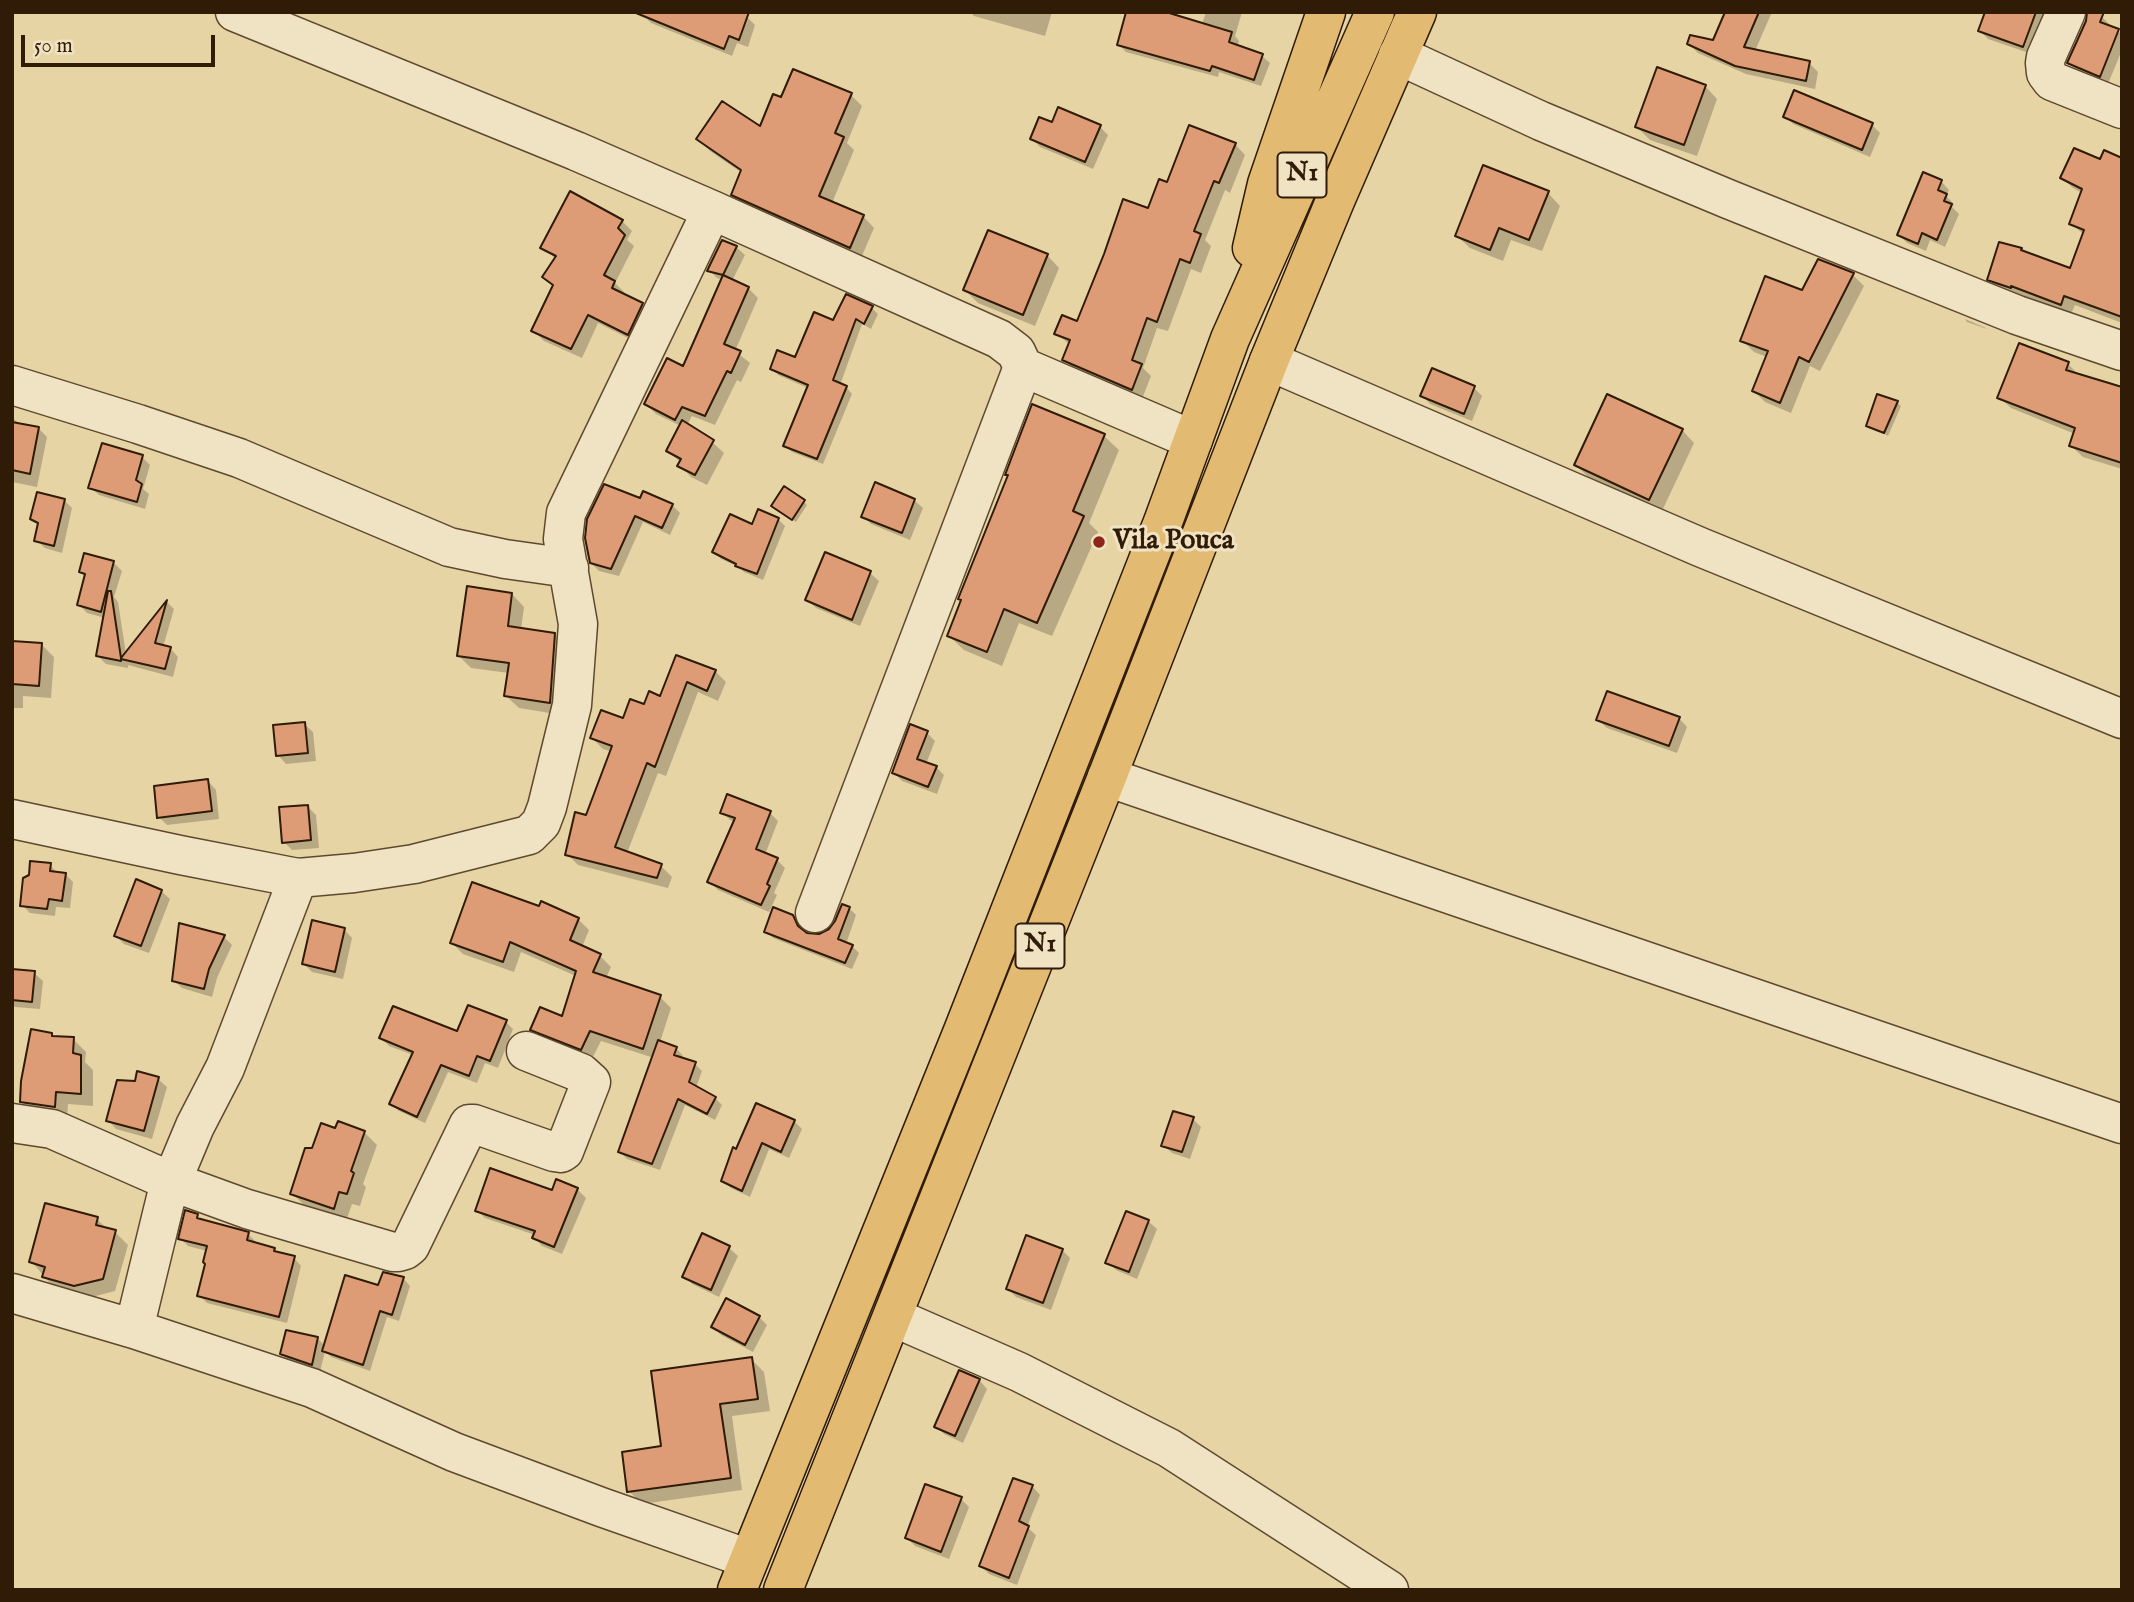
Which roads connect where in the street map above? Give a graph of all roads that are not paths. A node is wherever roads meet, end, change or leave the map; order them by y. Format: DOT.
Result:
graph roads {
  1 [pos="235,12"];
  2 [pos="1326,12"];
  3 [pos="1375,12"];
  4 [pos="1417,12"];
  5 [pos="2066,12"];
  6 [pos="1398,55"];
  7 [pos="2122,109"];
  8 [pos="712,210"];
  9 [pos="1230,339"];
  10 [pos="2122,351"];
  11 [pos="1269,360"];
  12 [pos="1023,367"];
  13 [pos="12,385"];
  14 [pos="1193,440"];
  15 [pos="569,568"];
  16 [pos="2122,719"];
  17 [pos="1107,777"];
  18 [pos="13,819"];
  19 [pos="12,826"];
  20 [pos="298,878"];
  21 [pos="815,913"];
  22 [pos="526,1051"];
  23 [pos="12,1123"];
  24 [pos="2122,1124"];
  25 [pos="170,1181"];
  26 [pos="12,1293"];
  27 [pos="893,1317"];
  28 [pos="134,1329"];
  29 [pos="743,1574"];
  30 [pos="783,1590"];
  31 [pos="1389,1590"];
  1 -- 8 [label="street"];
  2 -- 9 [label="highway"];
  3 -- 9 [label="highway, N1"];
  4 -- 6 [label="highway, N1"];
  5 -- 7 [label="street"];
  6 -- 10 [label="street"];
  6 -- 11 [label="highway, N1"];
  8 -- 12 [label="street"];
  8 -- 15 [label="street"];
  9 -- 14 [label="highway, N1"];
  11 -- 16 [label="street"];
  11 -- 17 [label="highway, N1"];
  12 -- 14 [label="street"];
  12 -- 21 [label="street"];
  13 -- 15 [label="street"];
  14 -- 29 [label="highway, N1"];
  15 -- 20 [label="street"];
  17 -- 24 [label="street"];
  17 -- 27 [label="highway, N1"];
  18 -- 19 [label="street"];
  18 -- 20 [label="street"];
  20 -- 25 [label="street"];
  22 -- 25 [label="street"];
  23 -- 25 [label="street"];
  25 -- 28 [label="street"];
  26 -- 28 [label="street"];
  27 -- 30 [label="highway, N1"];
  27 -- 31 [label="street"];
  28 -- 29 [label="street"];
}
